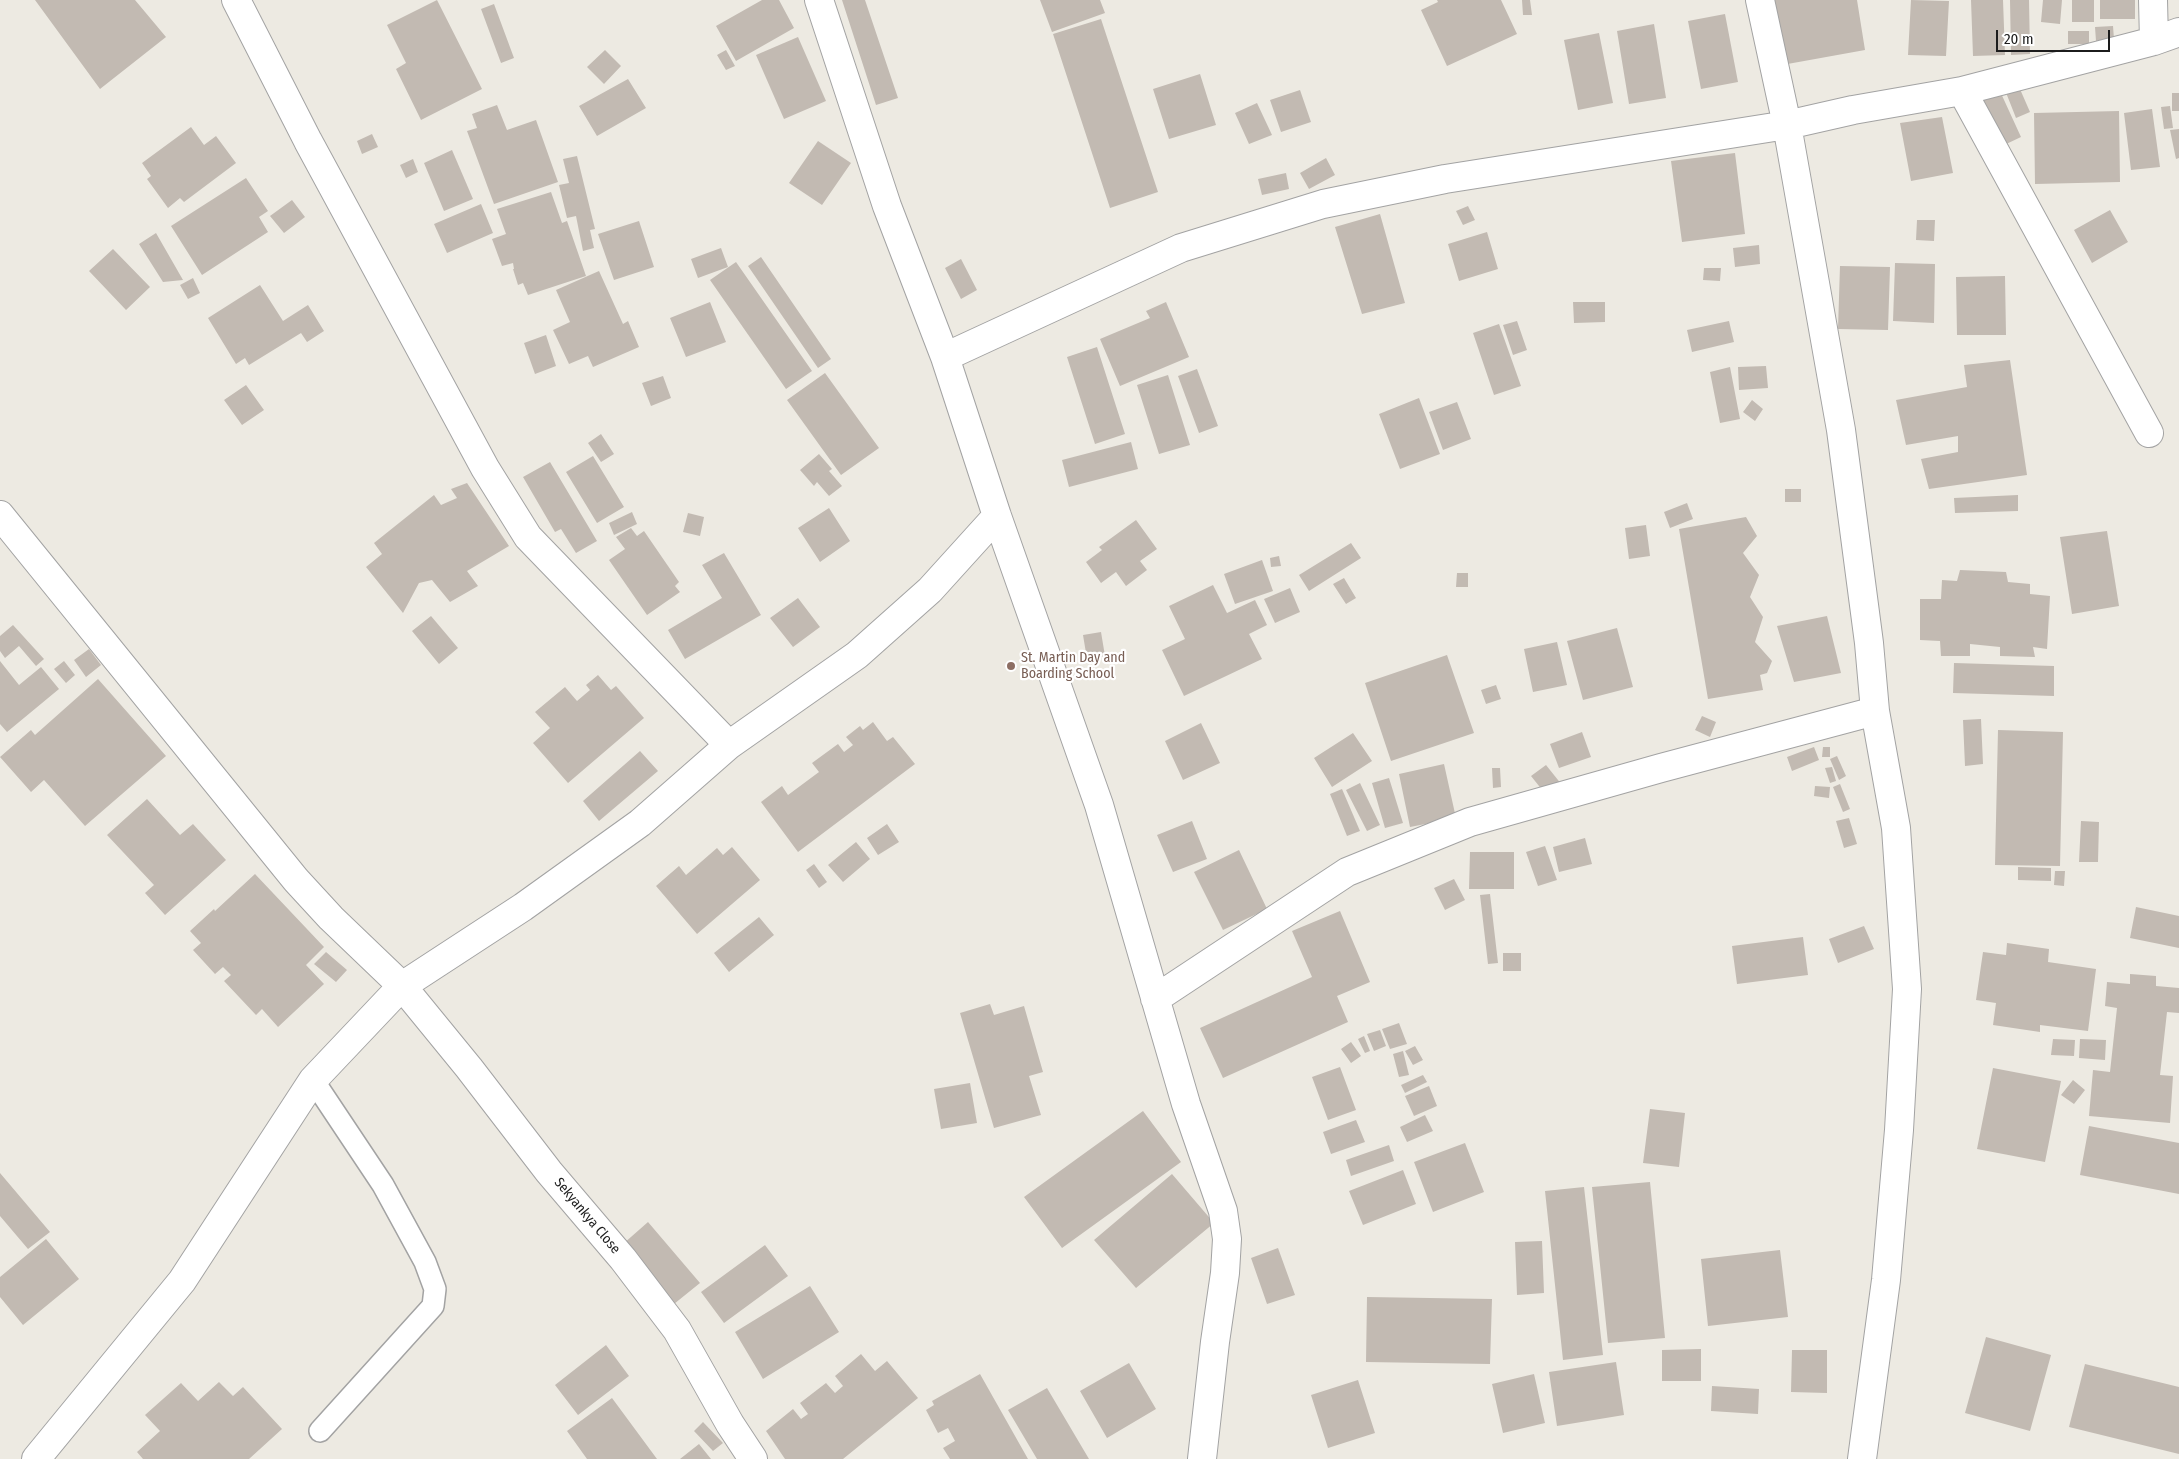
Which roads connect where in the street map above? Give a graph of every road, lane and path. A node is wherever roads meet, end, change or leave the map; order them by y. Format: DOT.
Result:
graph roads {
  1 [pos="236,0"];
  2 [pos="819,0"];
  3 [pos="1760,0"];
  4 [pos="2153,0"];
  5 [pos="2179,32"];
  6 [pos="2154,41"];
  7 [pos="1962,91"];
  8 [pos="1786,125"];
  9 [pos="945,357"];
  10 [pos="2149,432"];
  11 [pos="0,514"];
  12 [pos="998,516"];
  13 [pos="1875,711"];
  14 [pos="729,745"];
  15 [pos="402,986"];
  16 [pos="1155,999"];
  17 [pos="313,1080"];
  18 [pos="320,1431"];
  19 [pos="36,1459"];
  20 [pos="753,1459"];
  21 [pos="1202,1459"];
  22 [pos="1862,1459"];
  1 -- 14 [label="street"];
  2 -- 9 [label="street"];
  3 -- 8 [label="street"];
  4 -- 6 [label="street"];
  5 -- 6 [label="street"];
  6 -- 7 [label="street"];
  7 -- 8 [label="street"];
  7 -- 10 [label="street"];
  8 -- 9 [label="street"];
  8 -- 13 [label="street"];
  9 -- 12 [label="street"];
  11 -- 15 [label="street, Sekyankya Close"];
  12 -- 14 [label="street"];
  12 -- 16 [label="street"];
  13 -- 16 [label="street"];
  13 -- 22 [label="street"];
  14 -- 15 [label="street"];
  15 -- 17 [label="street"];
  15 -- 20 [label="street, Sekyankya Close"];
  16 -- 21 [label="street"];
  17 -- 18 [label="lane"];
  17 -- 19 [label="street"];
}
